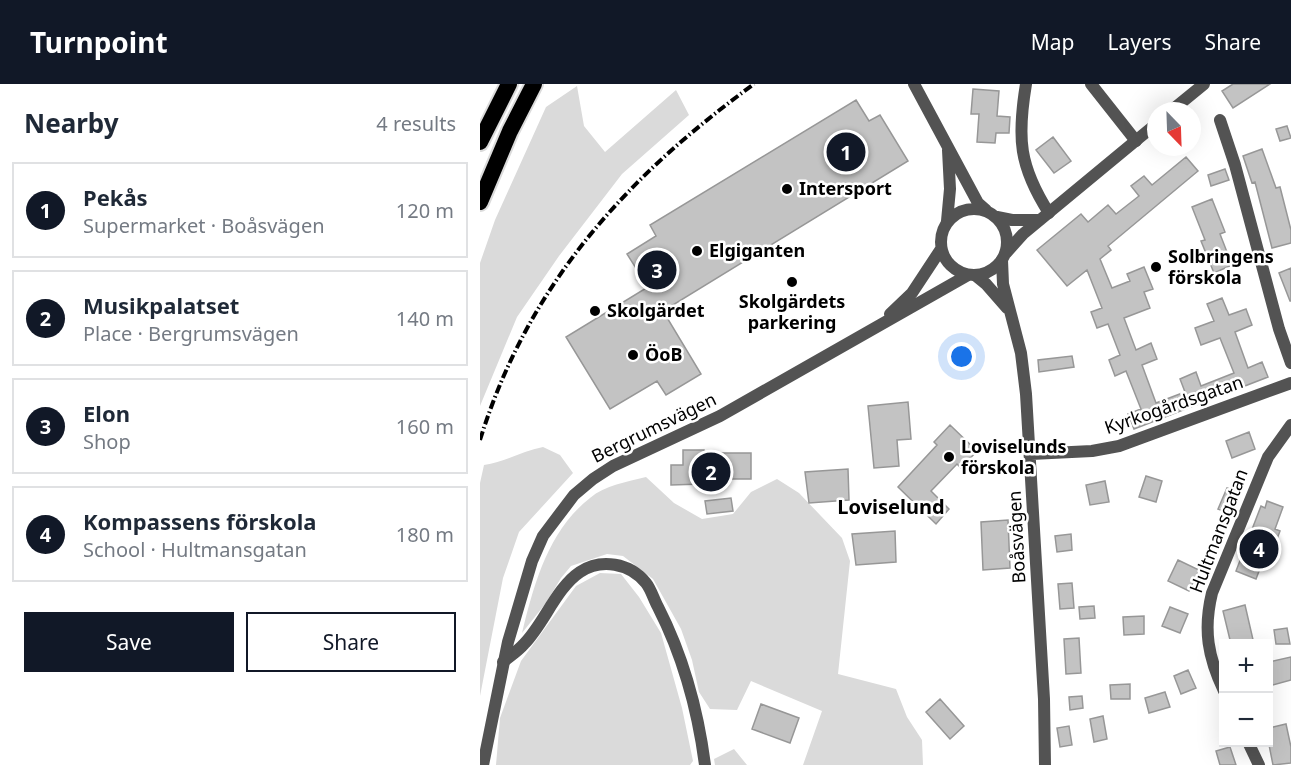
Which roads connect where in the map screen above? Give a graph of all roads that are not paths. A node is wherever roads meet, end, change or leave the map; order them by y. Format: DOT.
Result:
graph roads {
  1 [pos="508,84"];
  2 [pos="534,84"];
  3 [pos="914,84"];
  4 [pos="1026,84"];
  5 [pos="1091,84"];
  6 [pos="1204,84"];
  7 [pos="1182,102"];
  8 [pos="1220,120"];
  9 [pos="1147,132"];
  10 [pos="1136,141"];
  11 [pos="480,142"];
  12 [pos="948,146"];
  13 [pos="480,202"];
  14 [pos="992,214"];
  15 [pos="1044,217"];
  16 [pos="947,221"];
  17 [pos="941,249"];
  18 [pos="1004,257"];
  19 [pos="971,275"];
  20 [pos="1008,309"];
  21 [pos="879,326"];
  22 [pos="1291,363"];
  23 [pos="1290,387"];
  24 [pos="1291,425"];
  25 [pos="1031,454"];
  26 [pos="503,662"];
  27 [pos="1219,679"];
  28 [pos="1250,747"];
  29 [pos="483,765"];
  30 [pos="705,765"];
  31 [pos="1045,765"];
  32 [pos="1259,765"];
  1 -- 11 [label="highway"];
  2 -- 13 [label="highway"];
  3 -- 12 [label="street"];
  4 -- 15 [label="street"];
  5 -- 10 [label="street"];
  6 -- 7 [label="street"];
  8 -- 22 [label="street"];
  9 -- 10 [label="street"];
  10 -- 15 [label="street"];
  12 -- 14 [label="street"];
  12 -- 16 [label="street"];
  14 -- 15 [label="street"];
  14 -- 16 [label="street"];
  14 -- 18 [label="street"];
  15 -- 18 [label="street"];
  16 -- 17 [label="street"];
  17 -- 19 [label="street"];
  17 -- 21 [label="street, Bergrumsvägen"];
  18 -- 19 [label="street"];
  18 -- 20 [label="street, Boåsvägen"];
  19 -- 20 [label="street, Boåsvägen"];
  19 -- 21 [label="street, Bergrumsvägen"];
  20 -- 25 [label="street, Boåsvägen"];
  21 -- 26 [label="street, Bergrumsvägen"];
  23 -- 25 [label="street, Kyrkogårdsgatan"];
  24 -- 27 [label="street, Hultmansgatan"];
  25 -- 31 [label="street, Boåsvägen"];
  26 -- 29 [label="street, Bergrumsvägen"];
  26 -- 30 [label="street"];
  28 -- 32 [label="street"];
}
